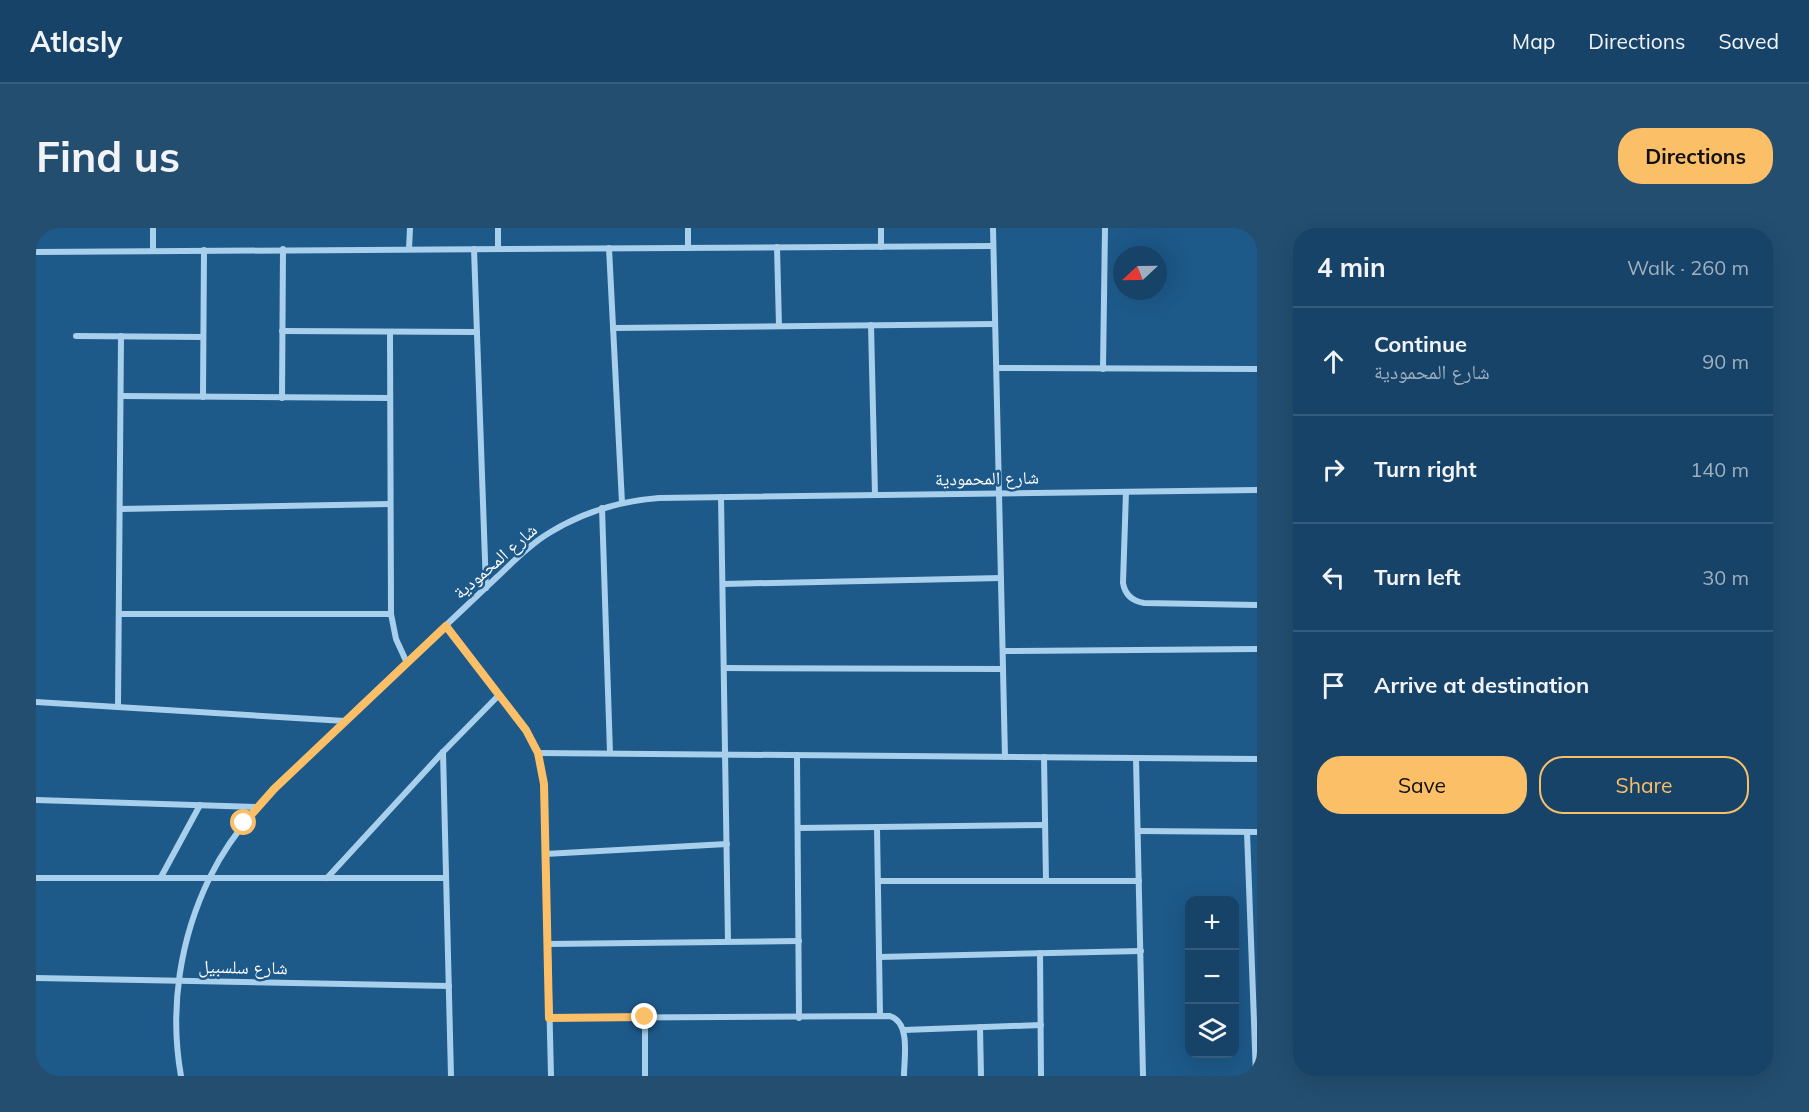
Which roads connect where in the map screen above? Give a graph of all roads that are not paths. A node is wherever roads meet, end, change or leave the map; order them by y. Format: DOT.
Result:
graph roads {
  1 [pos="153,228"];
  2 [pos="410,228"];
  3 [pos="498,228"];
  4 [pos="688,228"];
  5 [pos="881,228"];
  6 [pos="993,228"];
  7 [pos="1105,228"];
  8 [pos="993,246"];
  9 [pos="777,247"];
  10 [pos="881,247"];
  11 [pos="498,248"];
  12 [pos="609,248"];
  13 [pos="688,248"];
  14 [pos="283,249"];
  15 [pos="409,249"];
  16 [pos="474,249"];
  17 [pos="153,250"];
  18 [pos="204,250"];
  19 [pos="36,252"];
  20 [pos="995,324"];
  21 [pos="871,325"];
  22 [pos="779,326"];
  23 [pos="613,328"];
  24 [pos="282,331"];
  25 [pos="390,332"];
  26 [pos="477,332"];
  27 [pos="76,336"];
  28 [pos="122,336"];
  29 [pos="203,337"];
  30 [pos="997,368"];
  31 [pos="1103,369"];
  32 [pos="1257,369"];
  33 [pos="121,396"];
  34 [pos="203,397"];
  35 [pos="282,398"];
  36 [pos="390,398"];
  37 [pos="1257,490"];
  38 [pos="1126,492"];
  39 [pos="999,493"];
  40 [pos="875,495"];
  41 [pos="721,497"];
  42 [pos="622,503"];
  43 [pos="390,504"];
  44 [pos="602,508"];
  45 [pos="120,509"];
  46 [pos="1001,578"];
  47 [pos="723,584"];
  48 [pos="486,588"];
  49 [pos="1257,605"];
  50 [pos="119,614"];
  51 [pos="391,614"];
  52 [pos="446,626"];
  53 [pos="1257,649"];
  54 [pos="1003,651"];
  55 [pos="407,663"];
  56 [pos="724,668"];
  57 [pos="1003,669"];
  58 [pos="499,695"];
  59 [pos="36,702"];
  60 [pos="118,707"];
  61 [pos="345,721"];
  62 [pos="442,752"];
  63 [pos="538,753"];
  64 [pos="610,753"];
  65 [pos="725,754"];
  66 [pos="797,755"];
  67 [pos="1005,757"];
  68 [pos="1044,757"];
  69 [pos="1136,758"];
  70 [pos="1257,759"];
  71 [pos="36,800"];
  72 [pos="200,805"];
  73 [pos="257,807"];
  74 [pos="1045,825"];
  75 [pos="877,827"];
  76 [pos="798,828"];
  77 [pos="1138,831"];
  78 [pos="1247,831"];
  79 [pos="1257,832"];
  80 [pos="727,844"];
  81 [pos="546,854"];
  82 [pos="210,877"];
  83 [pos="36,878"];
  84 [pos="161,878"];
  85 [pos="327,878"];
  86 [pos="446,878"];
  87 [pos="1139,880"];
  88 [pos="878,881"];
  89 [pos="1046,881"];
  90 [pos="1254,934"];
  91 [pos="799,940"];
  92 [pos="728,941"];
  93 [pos="548,944"];
  94 [pos="1141,951"];
  95 [pos="1040,953"];
  96 [pos="879,957"];
  97 [pos="36,978"];
  98 [pos="179,981"];
  99 [pos="449,986"];
  100 [pos="880,1016"];
  101 [pos="645,1017"];
  102 [pos="549,1018"];
  103 [pos="799,1018"];
  104 [pos="1041,1025"];
  105 [pos="980,1027"];
  106 [pos="904,1030"];
  107 [pos="181,1076"];
  108 [pos="451,1076"];
  109 [pos="551,1076"];
  110 [pos="645,1076"];
  111 [pos="904,1076"];
  112 [pos="981,1076"];
  113 [pos="1041,1076"];
  114 [pos="1143,1076"];
  115 [pos="1256,1076"];
  1 -- 17 [label="street"];
  2 -- 15 [label="street"];
  3 -- 11 [label="street"];
  4 -- 13 [label="street"];
  5 -- 10 [label="street"];
  6 -- 8 [label="street"];
  7 -- 31 [label="street"];
  8 -- 10 [label="street"];
  8 -- 20 [label="street"];
  9 -- 10 [label="street"];
  9 -- 13 [label="street"];
  9 -- 22 [label="street"];
  11 -- 12 [label="street"];
  11 -- 16 [label="street"];
  12 -- 13 [label="street"];
  12 -- 23 [label="street"];
  14 -- 15 [label="street"];
  14 -- 18 [label="street"];
  14 -- 24 [label="street"];
  15 -- 16 [label="street"];
  16 -- 26 [label="street"];
  17 -- 18 [label="street"];
  17 -- 19 [label="street"];
  18 -- 29 [label="street"];
  20 -- 21 [label="street"];
  20 -- 30 [label="street"];
  21 -- 22 [label="street"];
  21 -- 40 [label="street"];
  22 -- 23 [label="street"];
  23 -- 42 [label="street"];
  24 -- 25 [label="street"];
  24 -- 35 [label="street"];
  25 -- 26 [label="street"];
  25 -- 36 [label="street"];
  26 -- 48 [label="street"];
  27 -- 28 [label="street"];
  28 -- 29 [label="street"];
  28 -- 33 [label="street"];
  29 -- 34 [label="street"];
  30 -- 31 [label="street"];
  30 -- 39 [label="street"];
  31 -- 32 [label="street"];
  33 -- 34 [label="street"];
  33 -- 45 [label="street"];
  34 -- 35 [label="street"];
  35 -- 36 [label="street"];
  36 -- 43 [label="street"];
  37 -- 38 [label="street, شارع المحمودية"];
  38 -- 39 [label="street, شارع المحمودية"];
  38 -- 49 [label="street"];
  39 -- 40 [label="street, شارع المحمودية"];
  39 -- 46 [label="street"];
  40 -- 41 [label="street, شارع المحمودية"];
  41 -- 42 [label="street, شارع المحمودية"];
  41 -- 47 [label="street"];
  42 -- 44 [label="street, شارع المحمودية"];
  43 -- 45 [label="street"];
  43 -- 51 [label="street"];
  44 -- 48 [label="street, شارع المحمودية"];
  44 -- 64 [label="street"];
  45 -- 50 [label="street"];
  46 -- 47 [label="street"];
  46 -- 54 [label="street"];
  47 -- 56 [label="street"];
  48 -- 52 [label="street, شارع المحمودية"];
  50 -- 51 [label="street"];
  50 -- 60 [label="street"];
  51 -- 55 [label="street"];
  52 -- 55 [label="street, شارع المحمودية"];
  52 -- 58 [label="street"];
  53 -- 54 [label="street"];
  54 -- 57 [label="street"];
  55 -- 61 [label="street, شارع المحمودية"];
  56 -- 57 [label="street"];
  56 -- 65 [label="street"];
  57 -- 67 [label="street"];
  58 -- 62 [label="street"];
  58 -- 63 [label="street"];
  59 -- 60 [label="street"];
  60 -- 61 [label="street"];
  61 -- 73 [label="street, شارع المحمودية"];
  62 -- 85 [label="street"];
  62 -- 86 [label="street"];
  63 -- 64 [label="street"];
  63 -- 81 [label="street"];
  64 -- 65 [label="street"];
  65 -- 66 [label="street"];
  65 -- 80 [label="street"];
  66 -- 67 [label="street"];
  66 -- 76 [label="street"];
  67 -- 68 [label="street"];
  68 -- 69 [label="street"];
  68 -- 74 [label="street"];
  69 -- 70 [label="street"];
  69 -- 77 [label="street"];
  71 -- 72 [label="street"];
  72 -- 73 [label="street"];
  72 -- 84 [label="street"];
  73 -- 82 [label="street, شارع المحمودية"];
  74 -- 75 [label="street"];
  74 -- 89 [label="street"];
  75 -- 76 [label="street"];
  75 -- 88 [label="street"];
  76 -- 91 [label="street"];
  77 -- 78 [label="street"];
  77 -- 87 [label="street"];
  78 -- 79 [label="street"];
  78 -- 90 [label="street"];
  80 -- 81 [label="street"];
  80 -- 92 [label="street"];
  81 -- 93 [label="street"];
  82 -- 84 [label="street"];
  82 -- 85 [label="street"];
  82 -- 98 [label="street, شارع المحمودية"];
  83 -- 84 [label="street"];
  85 -- 86 [label="street"];
  86 -- 99 [label="street"];
  87 -- 89 [label="street"];
  87 -- 94 [label="street"];
  88 -- 89 [label="street"];
  88 -- 96 [label="street"];
  90 -- 115 [label="street"];
  91 -- 92 [label="street"];
  91 -- 103 [label="street"];
  92 -- 93 [label="street"];
  93 -- 102 [label="street"];
  94 -- 95 [label="street"];
  94 -- 114 [label="street"];
  95 -- 96 [label="street"];
  95 -- 104 [label="street"];
  96 -- 100 [label="street"];
  97 -- 98 [label="street, شارع سلسبيل"];
  98 -- 99 [label="street, شارع سلسبيل"];
  98 -- 107 [label="street, شارع المحمودية"];
  99 -- 108 [label="street"];
  100 -- 103 [label="street"];
  100 -- 106 [label="street"];
  101 -- 102 [label="street"];
  101 -- 103 [label="street"];
  101 -- 110 [label="street"];
  102 -- 109 [label="street"];
  104 -- 105 [label="street"];
  104 -- 113 [label="street"];
  105 -- 106 [label="street"];
  105 -- 112 [label="street"];
  106 -- 111 [label="street"];
}
